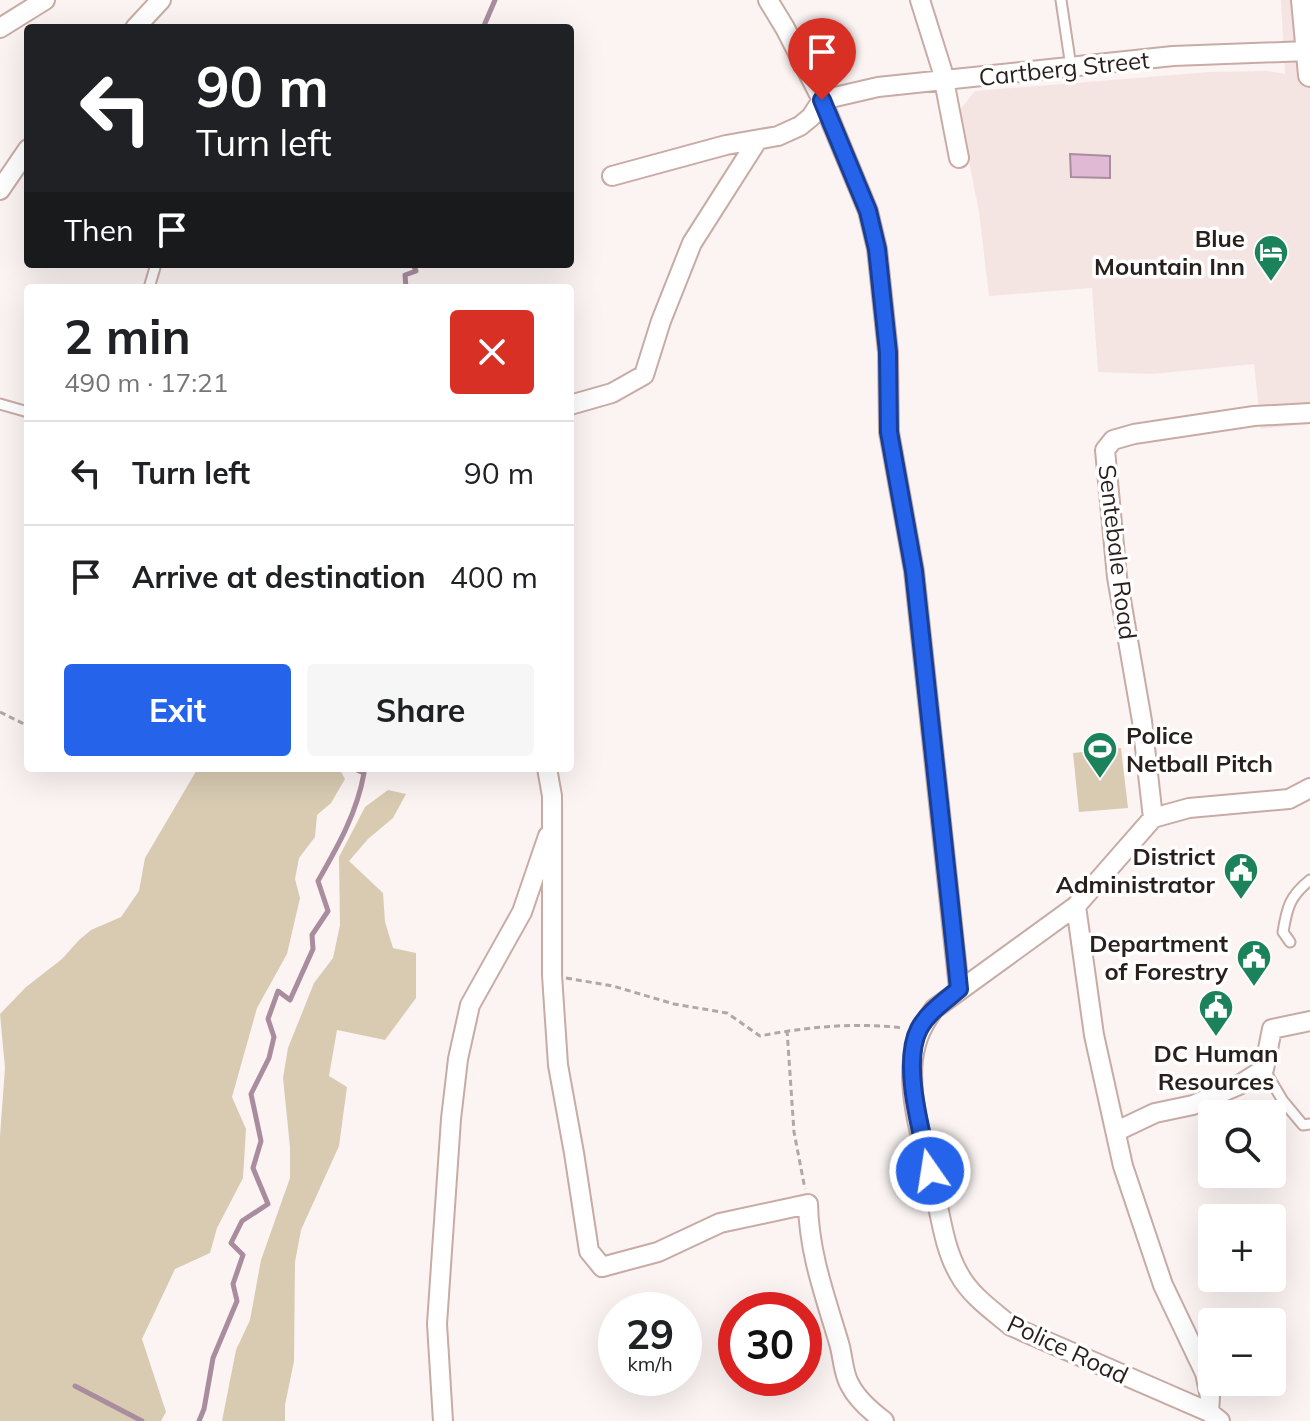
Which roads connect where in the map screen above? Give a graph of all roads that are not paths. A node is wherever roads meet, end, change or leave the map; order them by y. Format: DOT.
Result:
graph roads {
  1 [pos="45,0"];
  2 [pos="161,0"];
  3 [pos="768,0"];
  4 [pos="920,0"];
  5 [pos="1061,0"];
  6 [pos="1303,0"];
  7 [pos="139,24"];
  8 [pos="0,28"];
  9 [pos="1308,51"];
  10 [pos="1071,67"];
  11 [pos="1310,75"];
  12 [pos="944,80"];
  13 [pos="822,100"];
  14 [pos="757,141"];
  15 [pos="24,155"];
  16 [pos="959,158"];
  17 [pos="612,176"];
  18 [pos="0,190"];
  19 [pos="0,404"];
  20 [pos="574,404"];
  21 [pos="24,411"];
  22 [pos="1310,413"];
  23 [pos="547,772"];
  24 [pos="1310,788"];
  25 [pos="1153,818"];
  26 [pos="552,822"];
  27 [pos="1310,880"];
  28 [pos="1076,906"];
  29 [pos="1290,942"];
  30 [pos="959,989"];
  31 [pos="1310,1021"];
  32 [pos="1264,1069"];
  33 [pos="1310,1124"];
  34 [pos="1117,1131"];
  35 [pos="1214,1416"];
  36 [pos="443,1421"];
  37 [pos="884,1421"];
  1 -- 8 [label="street"];
  2 -- 7 [label="street"];
  3 -- 13 [label="street"];
  4 -- 12 [label="street"];
  5 -- 10 [label="lane"];
  6 -- 9 [label="street"];
  9 -- 10 [label="street, Cartberg Street"];
  9 -- 11 [label="street"];
  10 -- 12 [label="street, Cartberg Street"];
  12 -- 13 [label="street, Cartberg Street"];
  12 -- 16 [label="street"];
  13 -- 14 [label="street"];
  13 -- 30 [label="street"];
  14 -- 17 [label="street"];
  14 -- 20 [label="street"];
  15 -- 18 [label="street"];
  19 -- 21 [label="lane"];
  22 -- 25 [label="street, Sentebale Road"];
  23 -- 26 [label="street"];
  24 -- 25 [label="street"];
  25 -- 28 [label="street"];
  26 -- 36 [label="street"];
  26 -- 37 [label="street"];
  27 -- 29 [label="lane"];
  28 -- 30 [label="street"];
  28 -- 34 [label="street, Police Road"];
  30 -- 35 [label="street, Police Road"];
  31 -- 32 [label="street"];
  32 -- 33 [label="lane"];
  32 -- 34 [label="street"];
  34 -- 35 [label="street, Police Road"];
}
